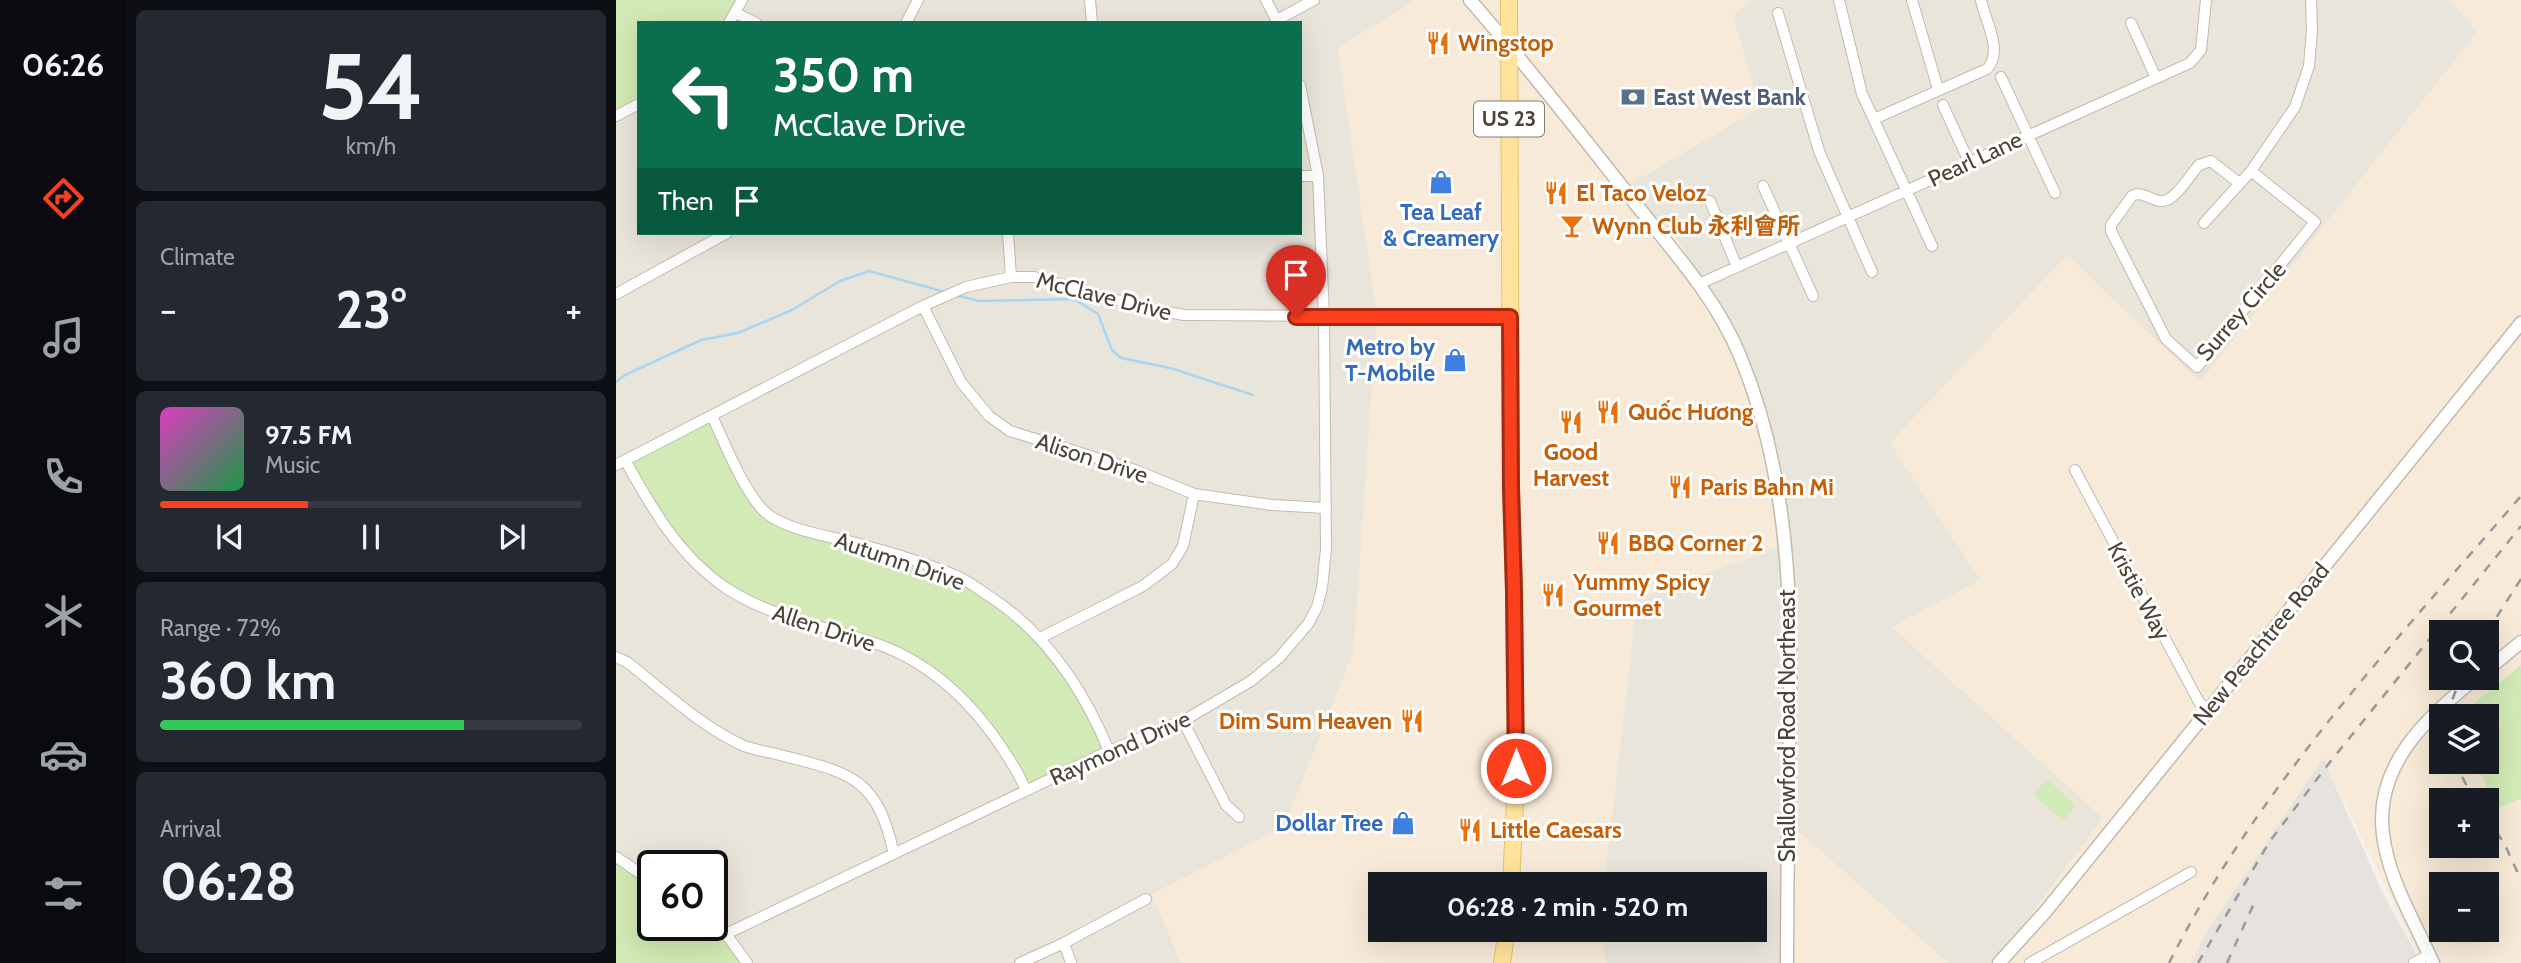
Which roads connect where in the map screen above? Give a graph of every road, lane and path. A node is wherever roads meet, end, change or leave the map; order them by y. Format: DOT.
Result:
graph roads {
  1 [pos="742,0"];
  2 [pos="918,0"];
  3 [pos="1090,0"];
  4 [pos="1280,0"];
  5 [pos="1314,0"];
  6 [pos="1469,0"];
  7 [pos="1509,0"];
  8 [pos="1839,0"];
  9 [pos="1912,0"];
  10 [pos="1981,0"];
  11 [pos="2206,0"];
  12 [pos="2311,0"];
  13 [pos="1267,3"];
  14 [pos="736,13"];
  15 [pos="1778,13"];
  16 [pos="730,21"];
  17 [pos="752,21"];
  18 [pos="907,21"];
  19 [pos="1092,21"];
  20 [pos="1277,21"];
  21 [pos="1280,21"];
  22 [pos="2131,23"];
  23 [pos="1508,43"];
  24 [pos="2001,77"];
  25 [pos="2156,78"];
  26 [pos="1938,89"];
  27 [pos="1302,95"];
  28 [pos="1943,104"];
  29 [pos="637,105"];
  30 [pos="616,116"];
  31 [pos="1874,119"];
  32 [pos="2028,135"];
  33 [pos="1969,162"];
  34 [pos="2251,171"];
  35 [pos="1302,176"];
  36 [pos="1318,176"];
  37 [pos="2239,183"];
  38 [pos="1763,186"];
  39 [pos="1907,190"];
  40 [pos="2055,193"];
  41 [pos="1710,201"];
  42 [pos="1847,217"];
  43 [pos="2204,223"];
  44 [pos="723,235"];
  45 [pos="1008,235"];
  46 [pos="1789,243"];
  47 [pos="1932,246"];
  48 [pos="1737,267"];
  49 [pos="1872,272"];
  50 [pos="1011,277"];
  51 [pos="1699,284"];
  52 [pos="616,294"];
  53 [pos="1813,296"];
  54 [pos="923,306"];
  55 [pos="1324,317"];
  56 [pos="1510,317"];
  57 [pos="2521,323"];
  58 [pos="712,416"];
  59 [pos="621,462"];
  60 [pos="2075,470"];
  61 [pos="1194,494"];
  62 [pos="1326,508"];
  63 [pos="1040,638"];
  64 [pos="2521,642"];
  65 [pos="616,657"];
  66 [pos="2499,660"];
  67 [pos="2462,690"];
  68 [pos="2208,710"];
  69 [pos="1184,721"];
  70 [pos="1109,751"];
  71 [pos="1026,791"];
  72 [pos="1239,817"];
  73 [pos="894,854"];
  74 [pos="616,857"];
  75 [pos="637,871"];
  76 [pos="1512,872"];
  77 [pos="2191,872"];
  78 [pos="1146,899"];
  79 [pos="728,933"];
  80 [pos="728,937"];
  81 [pos="1505,942"];
  82 [pos="1064,943"];
  83 [pos="2431,959"];
  84 [pos="747,963"];
  85 [pos="1020,963"];
  86 [pos="1071,963"];
  87 [pos="1502,963"];
  88 [pos="1787,963"];
  89 [pos="1999,963"];
  90 [pos="2030,963"];
  91 [pos="2414,963"];
  1 -- 14 [label="street"];
  2 -- 18 [label="street"];
  3 -- 19 [label="street"];
  4 -- 13 [label="street"];
  5 -- 21 [label="street"];
  6 -- 23 [label="street, Shallowford Road Northeast"];
  7 -- 23 [label="main road, US 23"];
  8 -- 31 [label="street"];
  9 -- 26 [label="street"];
  10 -- 26 [label="street"];
  11 -- 25 [label="street, Pearl Lane"];
  12 -- 34 [label="street"];
  13 -- 20 [label="street"];
  14 -- 16 [label="street"];
  14 -- 17 [label="street"];
  15 -- 42 [label="street"];
  22 -- 25 [label="street"];
  23 -- 51 [label="street, Shallowford Road Northeast"];
  23 -- 56 [label="main road, US 23"];
  24 -- 32 [label="street"];
  25 -- 32 [label="street, Pearl Lane"];
  26 -- 31 [label="street"];
  27 -- 36 [label="street, Raymond Drive"];
  28 -- 33 [label="street"];
  29 -- 30 [label="street"];
  31 -- 39 [label="street"];
  32 -- 33 [label="street, Pearl Lane"];
  32 -- 40 [label="street"];
  33 -- 39 [label="street, Pearl Lane"];
  34 -- 37 [label="street"];
  34 -- 37 [label="street, Surrey Circle"];
  35 -- 36 [label="street"];
  36 -- 55 [label="street, Raymond Drive"];
  37 -- 43 [label="street"];
  38 -- 46 [label="street"];
  39 -- 42 [label="street, Pearl Lane"];
  39 -- 47 [label="street"];
  41 -- 48 [label="street"];
  42 -- 46 [label="street, Pearl Lane"];
  42 -- 49 [label="street"];
  44 -- 52 [label="street"];
  45 -- 50 [label="street"];
  46 -- 48 [label="street, Pearl Lane"];
  46 -- 53 [label="street"];
  48 -- 51 [label="street, Pearl Lane"];
  50 -- 54 [label="street, McClave Drive"];
  50 -- 55 [label="street, McClave Drive"];
  51 -- 88 [label="street, Shallowford Road Northeast"];
  54 -- 58 [label="street, McClave Drive"];
  54 -- 61 [label="street, Alison Drive"];
  55 -- 56 [label="street, McClave Drive"];
  55 -- 62 [label="street, Raymond Drive"];
  56 -- 76 [label="main road, US 23"];
  57 -- 68 [label="street, New Peachtree Road"];
  58 -- 59 [label="street, McClave Drive"];
  58 -- 63 [label="street, Autumn Drive"];
  59 -- 71 [label="street, Allen Drive"];
  60 -- 68 [label="street, Kristie Way"];
  61 -- 62 [label="street, Alison Drive"];
  61 -- 63 [label="street"];
  62 -- 69 [label="street, Raymond Drive"];
  63 -- 70 [label="street, Autumn Drive"];
  64 -- 66 [label="street"];
  65 -- 73 [label="street"];
  67 -- 83 [label="street"];
  68 -- 89 [label="street, New Peachtree Road"];
  69 -- 70 [label="street, Raymond Drive"];
  69 -- 72 [label="street"];
  70 -- 71 [label="street, Raymond Drive"];
  71 -- 73 [label="street, Raymond Drive"];
  73 -- 79 [label="street, Raymond Drive"];
  74 -- 75 [label="street"];
  77 -- 90 [label="street"];
  78 -- 82 [label="street"];
  80 -- 84 [label="street"];
  81 -- 87 [label="main road"];
  82 -- 85 [label="street"];
  82 -- 86 [label="street"];
  83 -- 91 [label="street"];
}
